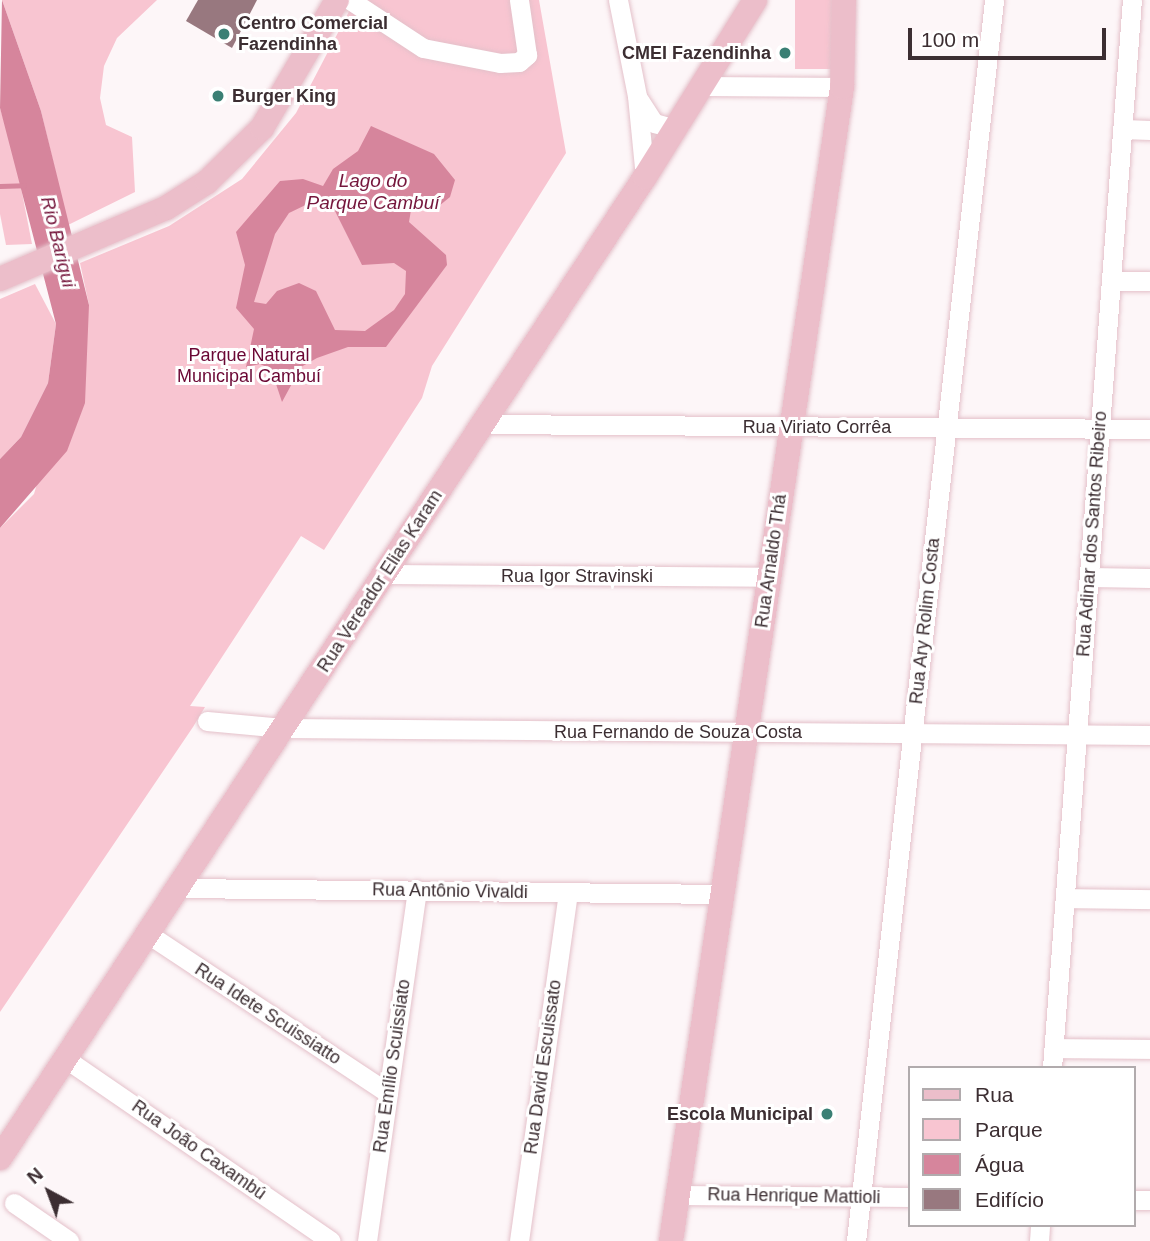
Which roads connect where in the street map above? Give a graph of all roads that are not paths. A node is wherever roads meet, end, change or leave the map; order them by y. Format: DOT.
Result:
graph roads {
  1 [pos="337,0"];
  2 [pos="349,0"];
  3 [pos="519,0"];
  4 [pos="618,0"];
  5 [pos="755,0"];
  6 [pos="844,0"];
  7 [pos="994,0"];
  8 [pos="1132,0"];
  9 [pos="704,86"];
  10 [pos="842,87"];
  11 [pos="637,96"];
  12 [pos="680,124"];
  13 [pos="1123,130"];
  14 [pos="1150,130"];
  15 [pos="645,177"];
  16 [pos="5,277"];
  17 [pos="1111,281"];
  18 [pos="1150,281"];
  19 [pos="483,424"];
  20 [pos="791,427"];
  21 [pos="947,428"];
  22 [pos="1100,429"];
  23 [pos="1150,429"];
  24 [pos="385,574"];
  25 [pos="769,577"];
  26 [pos="1089,577"];
  27 [pos="1150,578"];
  28 [pos="207,721"];
  29 [pos="284,728"];
  30 [pos="746,732"];
  31 [pos="913,733"];
  32 [pos="1077,735"];
  33 [pos="1150,735"];
  34 [pos="179,888"];
  35 [pos="418,891"];
  36 [pos="568,892"];
  37 [pos="722,894"];
  38 [pos="1065,898"];
  39 [pos="1150,899"];
  40 [pos="148,934"];
  41 [pos="1054,1048"];
  42 [pos="1150,1049"];
  43 [pos="66,1059"];
  44 [pos="1052,1066"];
  45 [pos="388,1093"];
  46 [pos="0,1158"];
  47 [pos="677,1195"];
  48 [pos="861,1196"];
  49 [pos="908,1197"];
  50 [pos="14,1203"];
  51 [pos="69,1241"];
  52 [pos="331,1241"];
  53 [pos="367,1241"];
  54 [pos="519,1241"];
  55 [pos="671,1241"];
  56 [pos="856,1241"];
  1 -- 16 [label="main road"];
  2 -- 3 [label="street"];
  4 -- 11 [label="street"];
  5 -- 9 [label="main road, Rua Vereador Elias Karam"];
  6 -- 10 [label="main road, Rua Arnaldo Thá"];
  7 -- 21 [label="street, Rua Ary Rolim Costa"];
  8 -- 13 [label="street, Rua Adinar dos Santos Ribeiro"];
  9 -- 10 [label="street"];
  9 -- 12 [label="main road, Rua Vereador Elias Karam"];
  10 -- 20 [label="main road, Rua Arnaldo Thá"];
  11 -- 12 [label="street"];
  11 -- 15 [label="street"];
  12 -- 15 [label="main road, Rua Vereador Elias Karam"];
  13 -- 14 [label="street"];
  13 -- 17 [label="street, Rua Adinar dos Santos Ribeiro"];
  15 -- 19 [label="main road, Rua Vereador Elias Karam"];
  17 -- 18 [label="street"];
  17 -- 22 [label="street, Rua Adinar dos Santos Ribeiro"];
  19 -- 20 [label="street, Rua Viriato Corrêa"];
  19 -- 24 [label="main road, Rua Vereador Elias Karam"];
  20 -- 21 [label="street, Rua Viriato Corrêa"];
  20 -- 25 [label="main road, Rua Arnaldo Thá"];
  21 -- 22 [label="street, Rua Viriato Corrêa"];
  21 -- 31 [label="street, Rua Ary Rolim Costa"];
  22 -- 23 [label="street, Rua Viriato Corrêa"];
  22 -- 26 [label="street, Rua Adinar dos Santos Ribeiro"];
  24 -- 25 [label="street, Rua Igor Stravinski"];
  24 -- 29 [label="main road, Rua Vereador Elias Karam"];
  25 -- 30 [label="main road, Rua Arnaldo Thá"];
  26 -- 27 [label="street"];
  26 -- 32 [label="street, Rua Adinar dos Santos Ribeiro"];
  28 -- 29 [label="street, Rua Fernando de Souza Costa"];
  29 -- 30 [label="street, Rua Fernando de Souza Costa"];
  29 -- 34 [label="main road, Rua Vereador Elias Karam"];
  30 -- 31 [label="street, Rua Fernando de Souza Costa"];
  30 -- 37 [label="main road, Rua Arnaldo Thá"];
  31 -- 32 [label="street, Rua Fernando de Souza Costa"];
  31 -- 48 [label="street, Rua Ary Rolim Costa"];
  32 -- 33 [label="street, Rua Fernando de Souza Costa"];
  32 -- 38 [label="street, Rua Adinar dos Santos Ribeiro"];
  34 -- 35 [label="street, Rua Antônio Vivaldi"];
  34 -- 40 [label="main road, Rua Vereador Elias Karam"];
  35 -- 36 [label="street, Rua Antônio Vivaldi"];
  35 -- 45 [label="street, Rua Emílio Scuissiato"];
  36 -- 37 [label="street, Rua Antônio Vivaldi"];
  36 -- 54 [label="street, Rua David Escuissato"];
  37 -- 47 [label="main road, Rua Arnaldo Thá"];
  38 -- 39 [label="street"];
  38 -- 41 [label="street, Rua Adinar dos Santos Ribeiro"];
  40 -- 43 [label="main road, Rua Vereador Elias Karam"];
  40 -- 45 [label="street, Rua Idete Scuissiatto"];
  41 -- 42 [label="street"];
  41 -- 44 [label="street, Rua Adinar dos Santos Ribeiro"];
  43 -- 46 [label="main road, Rua Vereador Elias Karam"];
  43 -- 52 [label="street, Rua João Caxambú"];
  45 -- 53 [label="street, Rua Emílio Scuissiato"];
  47 -- 48 [label="street, Rua Henrique Mattioli"];
  47 -- 55 [label="main road, Rua Arnaldo Thá"];
  48 -- 49 [label="street, Rua Henrique Mattioli"];
  48 -- 56 [label="street, Rua Ary Rolim Costa"];
  50 -- 51 [label="street"];
}
